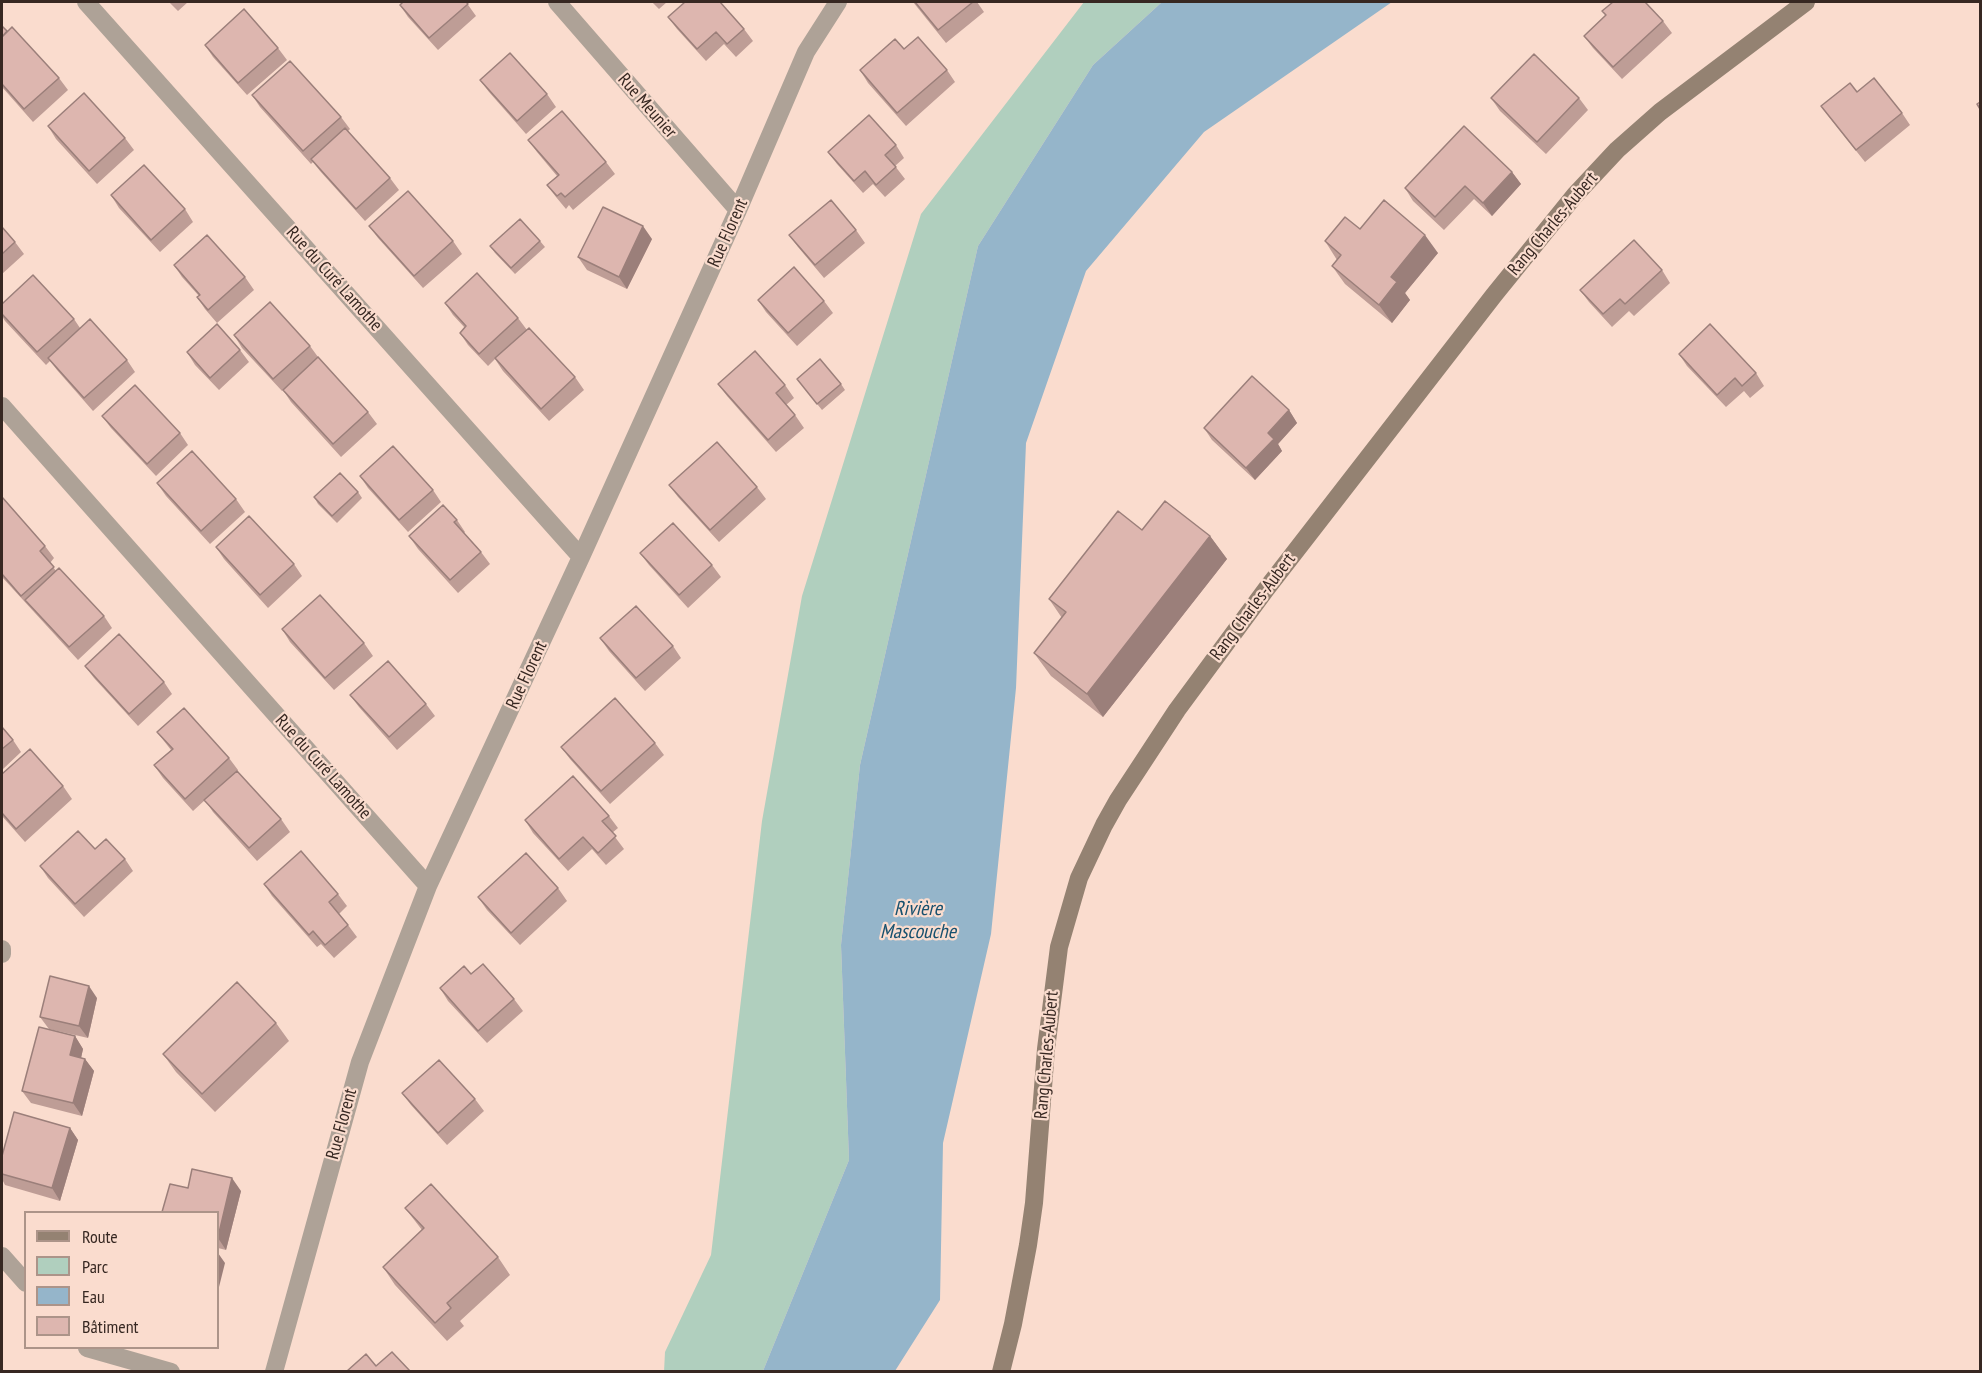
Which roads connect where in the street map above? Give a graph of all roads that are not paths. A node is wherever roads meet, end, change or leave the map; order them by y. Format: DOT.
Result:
graph roads {
  1 [pos="86,2"];
  2 [pos="557,2"];
  3 [pos="838,2"];
  4 [pos="1806,2"];
  5 [pos="738,210"];
  6 [pos="2,406"];
  7 [pos="581,557"];
  8 [pos="428,886"];
  9 [pos="2,949"];
  10 [pos="2,954"];
  11 [pos="2,1256"];
  12 [pos="24,1281"];
  13 [pos="94,1349"];
  14 [pos="171,1371"];
  15 [pos="274,1371"];
  16 [pos="1001,1371"];
  1 -- 7 [label="street, Rue du Curé Lamothe"];
  2 -- 5 [label="street, Rue Meunier"];
  3 -- 5 [label="street, Rue Florent"];
  4 -- 16 [label="street, Rang Charles-Aubert"];
  5 -- 7 [label="street, Rue Florent"];
  6 -- 8 [label="street, Rue du Curé Lamothe"];
  7 -- 8 [label="street, Rue Florent"];
  8 -- 15 [label="street, Rue Florent"];
  9 -- 10 [label="street"];
  11 -- 12 [label="street"];
  13 -- 14 [label="street"];
}
